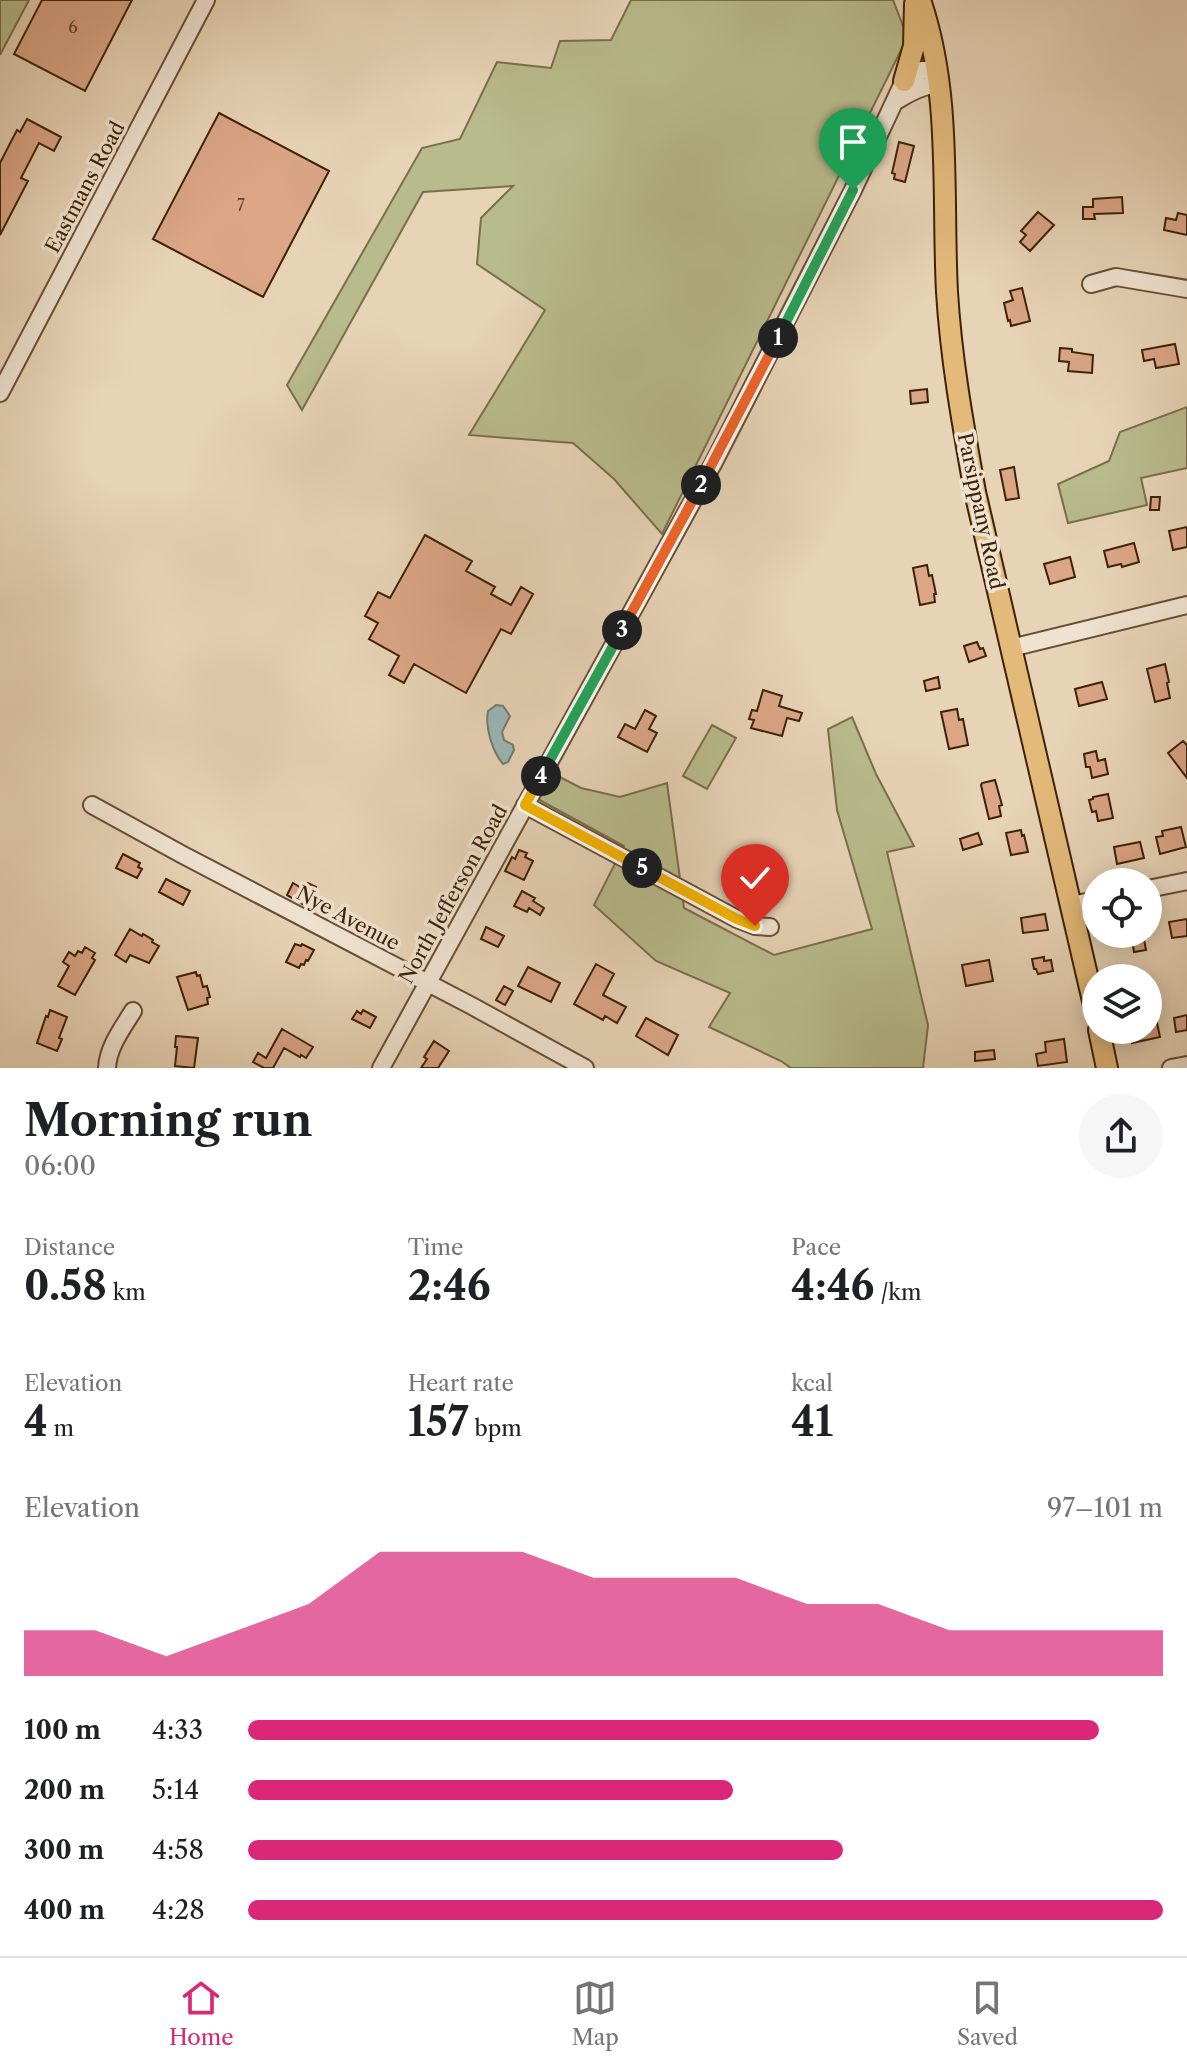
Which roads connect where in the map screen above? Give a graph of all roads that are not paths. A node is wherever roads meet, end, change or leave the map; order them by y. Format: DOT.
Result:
graph roads {
  1 [pos="206,0"];
  2 [pos="917,0"];
  3 [pos="938,76"];
  4 [pos="904,81"];
  5 [pos="895,102"];
  6 [pos="1091,284"];
  7 [pos="1187,289"];
  8 [pos="0,393"];
  9 [pos="1187,605"];
  10 [pos="1011,648"];
  11 [pos="92,805"];
  12 [pos="525,805"];
  13 [pos="1187,881"];
  14 [pos="1162,886"];
  15 [pos="1082,903"];
  16 [pos="1071,905"];
  17 [pos="770,927"];
  18 [pos="1085,964"];
  19 [pos="427,983"];
  20 [pos="133,1011"];
  21 [pos="1102,1044"];
  22 [pos="1187,1065"];
  23 [pos="107,1068"];
  24 [pos="381,1068"];
  25 [pos="585,1068"];
  26 [pos="1107,1068"];
  27 [pos="1171,1068"];
  1 -- 8 [label="street, Eastmans Road"];
  2 -- 3 [label="main road, Parsippany Road"];
  2 -- 4 [label="main road"];
  3 -- 4 [label="street"];
  3 -- 5 [label="street"];
  3 -- 10 [label="main road, Parsippany Road"];
  4 -- 5 [label="street, North Jefferson Road"];
  5 -- 12 [label="street, North Jefferson Road"];
  6 -- 7 [label="street"];
  9 -- 10 [label="street"];
  10 -- 16 [label="main road, Parsippany Road"];
  11 -- 19 [label="street, Nye Avenue"];
  12 -- 17 [label="street"];
  12 -- 19 [label="street, North Jefferson Road"];
  13 -- 14 [label="street"];
  15 -- 16 [label="street"];
  16 -- 18 [label="main road, Parsippany Road"];
  19 -- 24 [label="street, North Jefferson Road"];
  19 -- 25 [label="street, Nye Avenue"];
  20 -- 23 [label="street"];
  21 -- 26 [label="main road"];
  22 -- 27 [label="street"];
}
